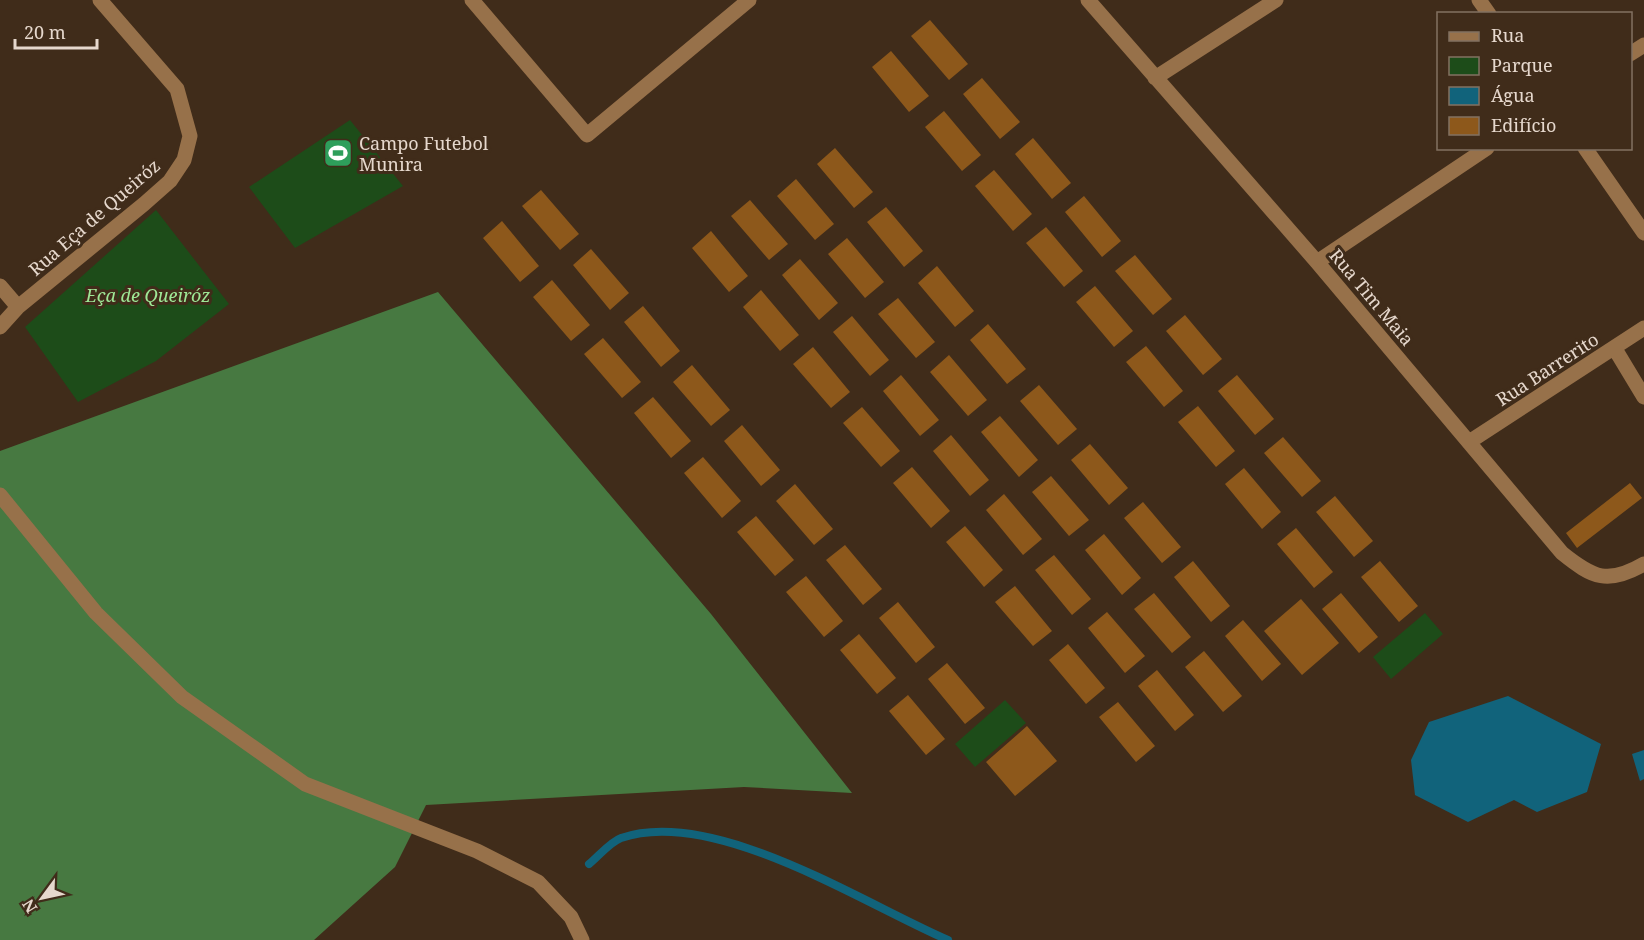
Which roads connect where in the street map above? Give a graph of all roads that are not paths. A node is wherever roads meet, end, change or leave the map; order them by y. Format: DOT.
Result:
graph roads {
  1 [pos="100,0"];
  2 [pos="472,0"];
  3 [pos="749,0"];
  4 [pos="1088,0"];
  5 [pos="1276,0"];
  6 [pos="1155,78"];
  7 [pos="1484,150"];
  8 [pos="1586,150"];
  9 [pos="1644,233"];
  10 [pos="1317,262"];
  11 [pos="0,286"];
  12 [pos="18,307"];
  13 [pos="0,327"];
  14 [pos="1644,328"];
  15 [pos="1615,349"];
  16 [pos="1644,397"];
  17 [pos="1469,442"];
  18 [pos="0,495"];
  19 [pos="1644,564"];
  20 [pos="582,940"];
  1 -- 12 [label="street, Rua Eça de Queiróz"];
  2 -- 3 [label="street"];
  4 -- 6 [label="street, Rua Tim Maia"];
  5 -- 6 [label="street"];
  6 -- 10 [label="street, Rua Tim Maia"];
  7 -- 10 [label="street"];
  8 -- 9 [label="street"];
  10 -- 17 [label="street, Rua Tim Maia"];
  11 -- 12 [label="street"];
  12 -- 13 [label="street, Rua Eça de Queiróz"];
  14 -- 15 [label="street, Rua Barrerito"];
  15 -- 16 [label="street"];
  15 -- 17 [label="street, Rua Barrerito"];
  17 -- 19 [label="street, Rua Tim Maia"];
  18 -- 20 [label="street"];
}
